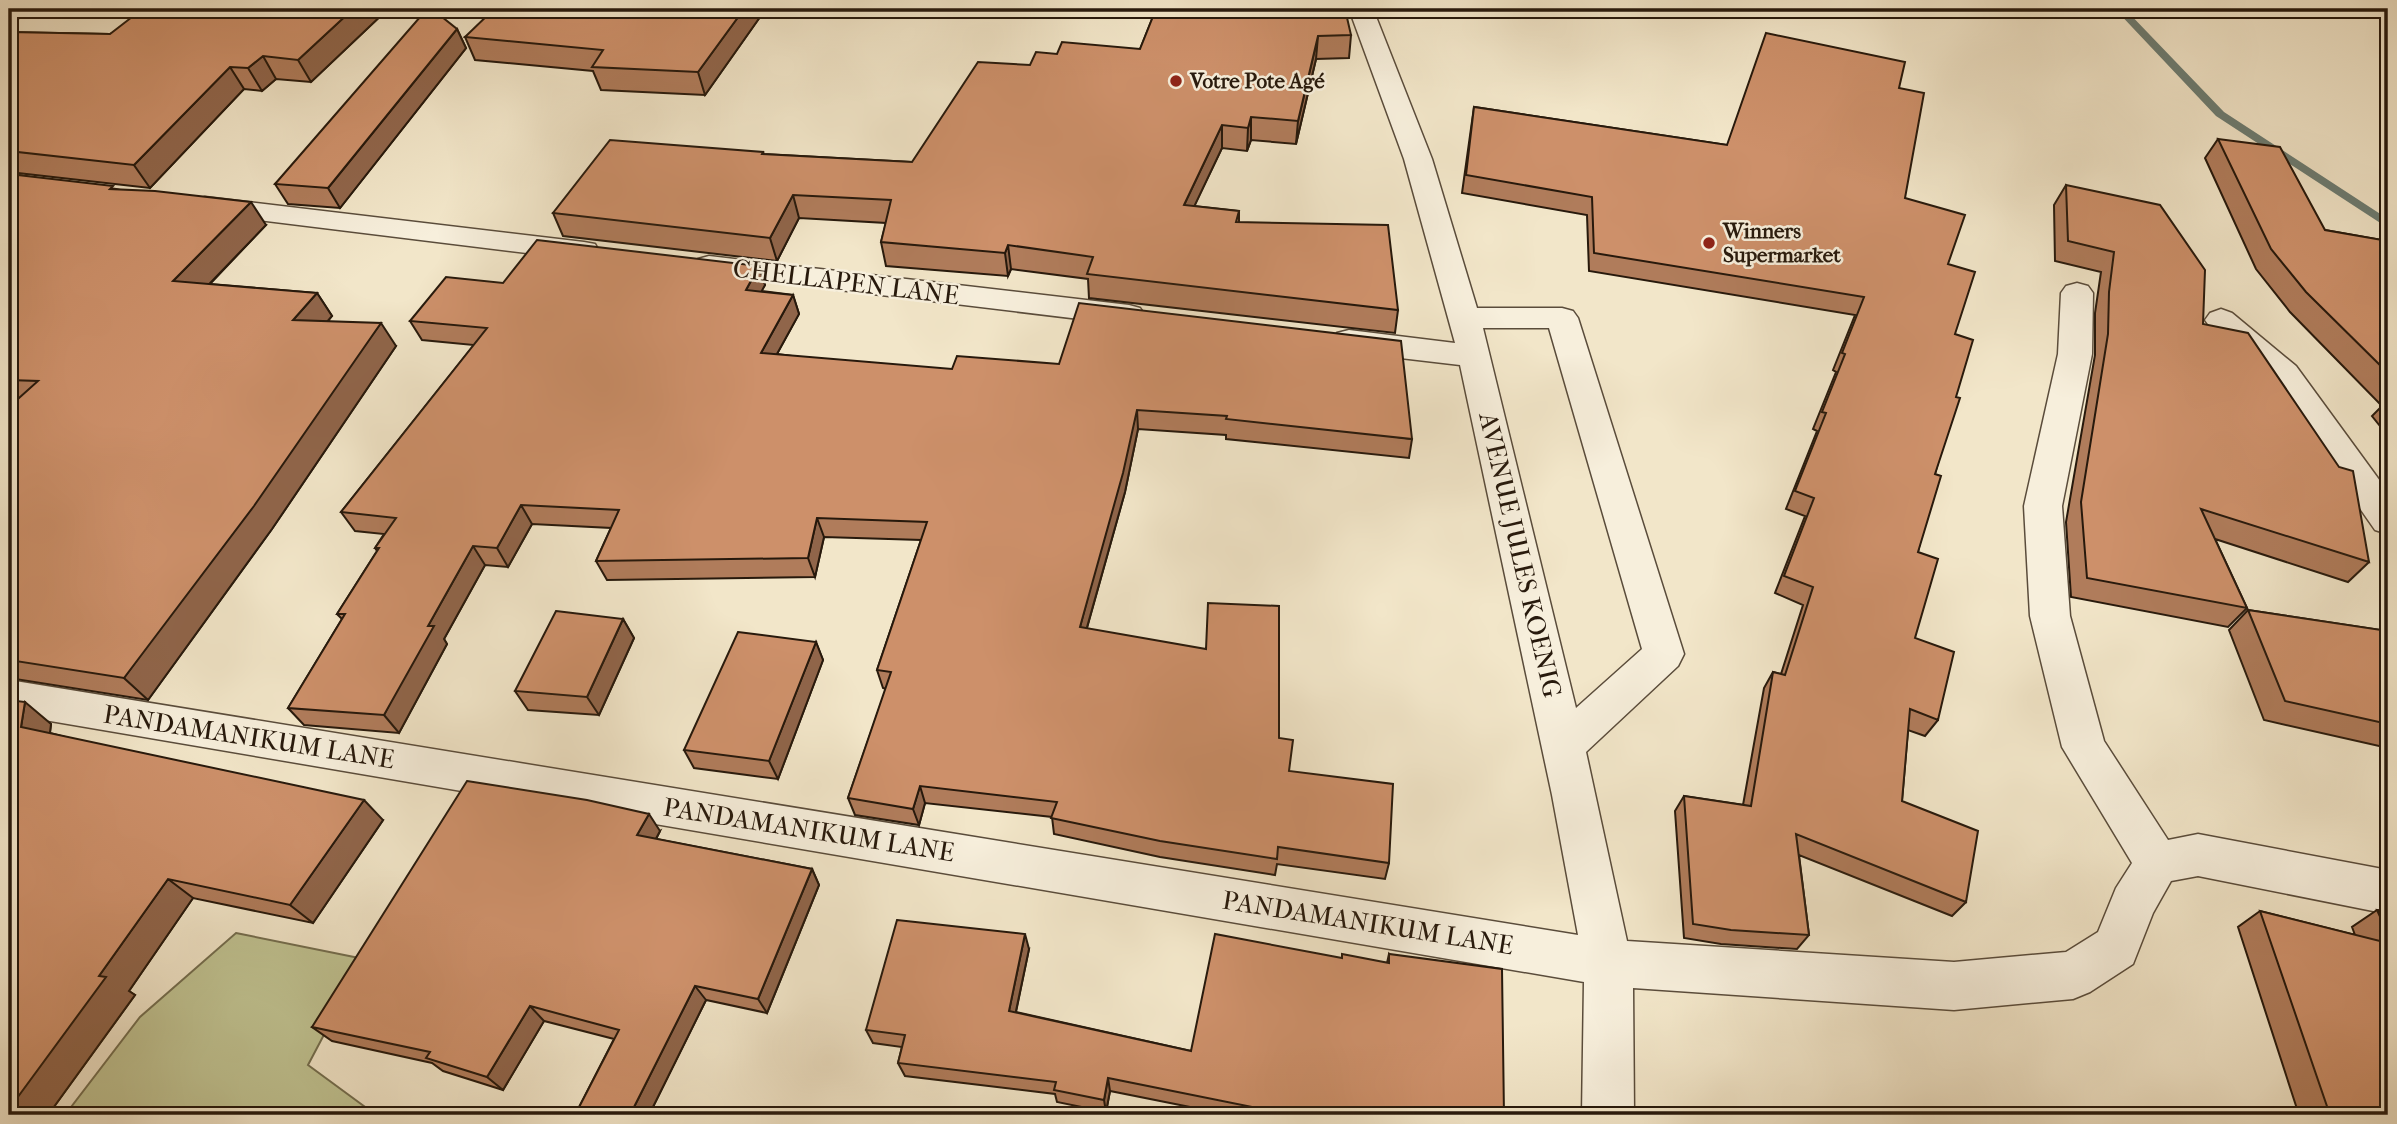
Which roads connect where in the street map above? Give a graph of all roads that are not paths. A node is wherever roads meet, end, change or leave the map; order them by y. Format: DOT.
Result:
graph roads {
  1 [pos="1361,9"];
  2 [pos="175,203"];
  3 [pos="617,255"];
  4 [pos="687,263"];
  5 [pos="2077,293"];
  6 [pos="1464,318"];
  7 [pos="1157,319"];
  8 [pos="2221,320"];
  9 [pos="1323,338"];
  10 [pos="1475,356"];
  11 [pos="2388,520"];
  12 [pos="9,697"];
  13 [pos="1563,746"];
  14 [pos="2157,863"];
  15 [pos="2388,892"];
  16 [pos="1608,963"];
  17 [pos="1608,1115"];
  1 -- 6 [label="street, AVENUE JULES KOENIG"];
  2 -- 3 [label="street"];
  4 -- 7 [label="street, CHELLAPEN LANE"];
  5 -- 14 [label="street"];
  6 -- 10 [label="street, AVENUE JULES KOENIG"];
  6 -- 13 [label="street"];
  8 -- 11 [label="street"];
  9 -- 10 [label="street"];
  10 -- 13 [label="street, AVENUE JULES KOENIG"];
  12 -- 16 [label="street, PANDAMANIKUM LANE"];
  13 -- 16 [label="street, AVENUE JULES KOENIG"];
  14 -- 15 [label="street"];
  14 -- 16 [label="street, PANDAMANIKUM LANE"];
  16 -- 17 [label="street, AVENUE JULES KOENIG"];
}
